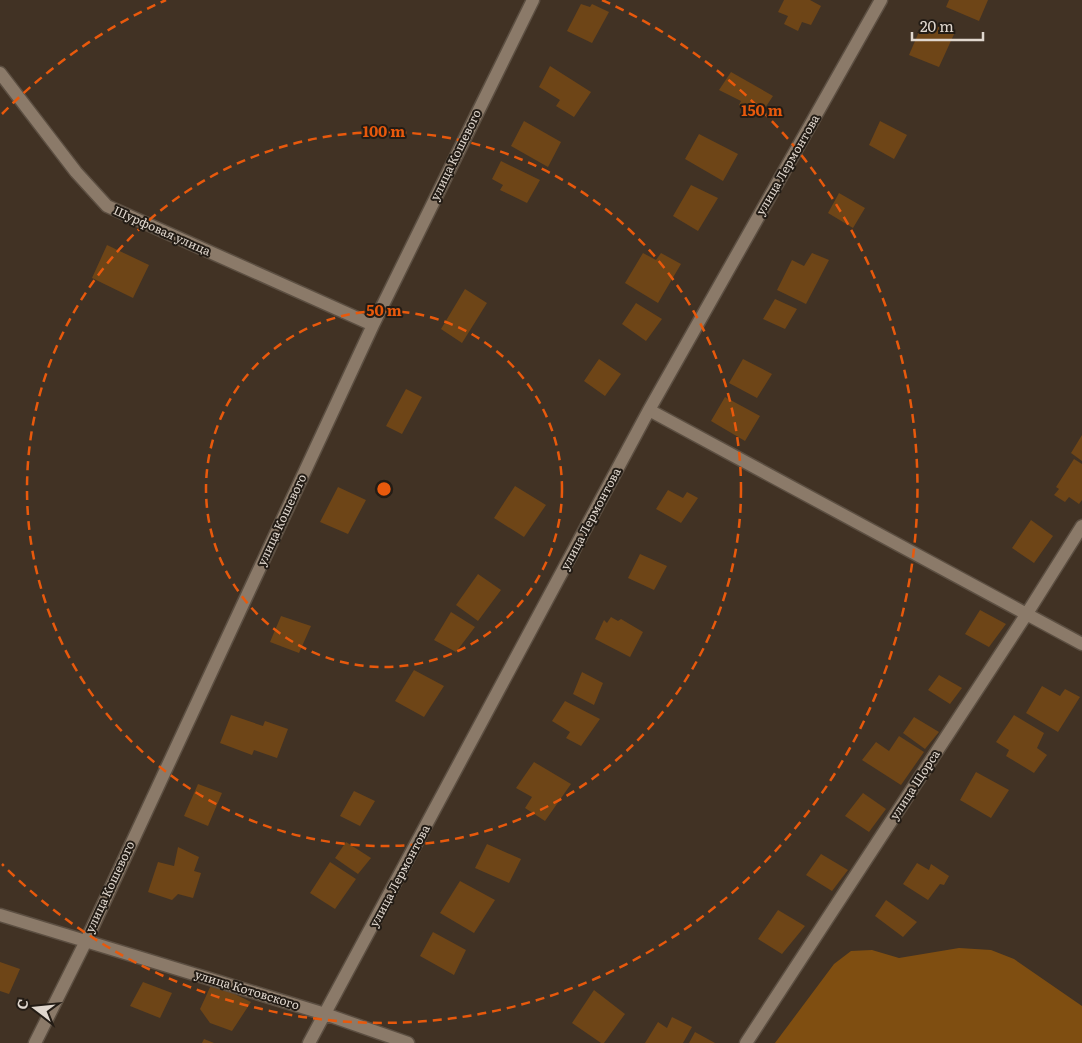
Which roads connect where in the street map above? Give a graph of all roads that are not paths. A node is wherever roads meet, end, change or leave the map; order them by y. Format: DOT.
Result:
graph roads {
  1 [pos="533,0"];
  2 [pos="881,0"];
  3 [pos="0,73"];
  4 [pos="373,325"];
  5 [pos="649,410"];
  6 [pos="1082,526"];
  7 [pos="1026,616"];
  8 [pos="1082,644"];
  9 [pos="0,916"];
  10 [pos="86,940"];
  11 [pos="326,1014"];
  12 [pos="34,1043"];
  13 [pos="309,1043"];
  14 [pos="408,1043"];
  15 [pos="746,1043"];
  1 -- 4 [label="street, улица Кошевого"];
  2 -- 5 [label="street, улица Лермонтова"];
  3 -- 4 [label="street, Шурфовая улица"];
  4 -- 10 [label="street, улица Кошевого"];
  5 -- 7 [label="street"];
  5 -- 11 [label="street, улица Лермонтова"];
  6 -- 7 [label="street, улица Щорса"];
  7 -- 8 [label="street"];
  7 -- 15 [label="street, улица Щорса"];
  9 -- 10 [label="street, улица Котовского"];
  10 -- 11 [label="street, улица Котовского"];
  10 -- 12 [label="street, улица Кошевого"];
  11 -- 13 [label="street, улица Лермонтова"];
  11 -- 14 [label="street, улица Котовского"];
}
